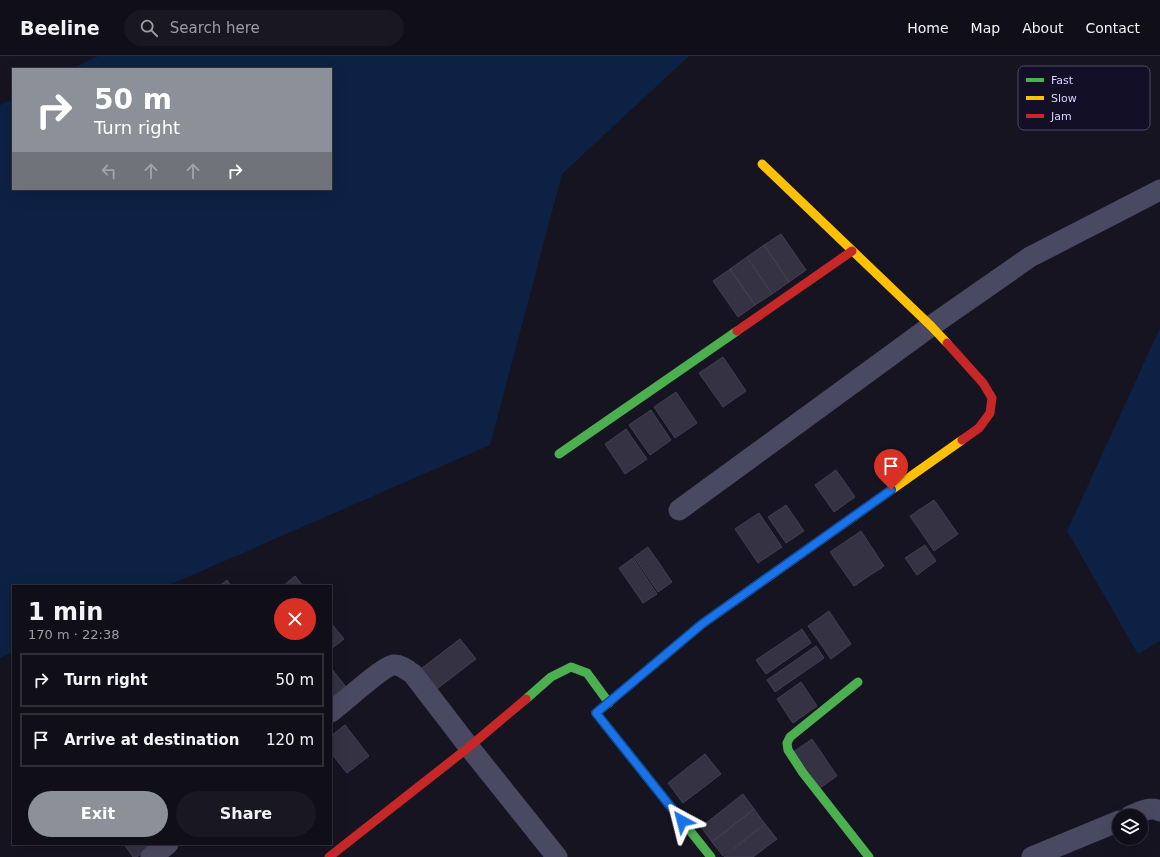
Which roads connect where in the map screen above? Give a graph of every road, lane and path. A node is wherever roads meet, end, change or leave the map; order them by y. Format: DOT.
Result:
graph roads {
  1 [pos="762,164"];
  2 [pos="1160,190"];
  3 [pos="852,251"];
  4 [pos="932,326"];
  5 [pos="559,454"];
  6 [pos="679,510"];
  7 [pos="858,682"];
  8 [pos="609,703"];
  9 [pos="332,711"];
  10 [pos="469,747"];
  11 [pos="1148,809"];
  12 [pos="1160,811"];
  13 [pos="1112,824"];
  14 [pos="167,845"];
  15 [pos="151,857"];
  16 [pos="329,857"];
  17 [pos="557,857"];
  18 [pos="711,857"];
  19 [pos="869,857"];
  20 [pos="1032,857"];
  1 -- 3 [label="street"];
  2 -- 4 [label="street"];
  3 -- 4 [label="street"];
  3 -- 5 [label="street"];
  4 -- 6 [label="street"];
  4 -- 8 [label="street"];
  7 -- 19 [label="street"];
  8 -- 10 [label="street"];
  8 -- 18 [label="street"];
  9 -- 10 [label="street"];
  10 -- 16 [label="street"];
  10 -- 17 [label="street"];
  11 -- 12 [label="street"];
  13 -- 20 [label="street"];
  14 -- 15 [label="street"];
}
